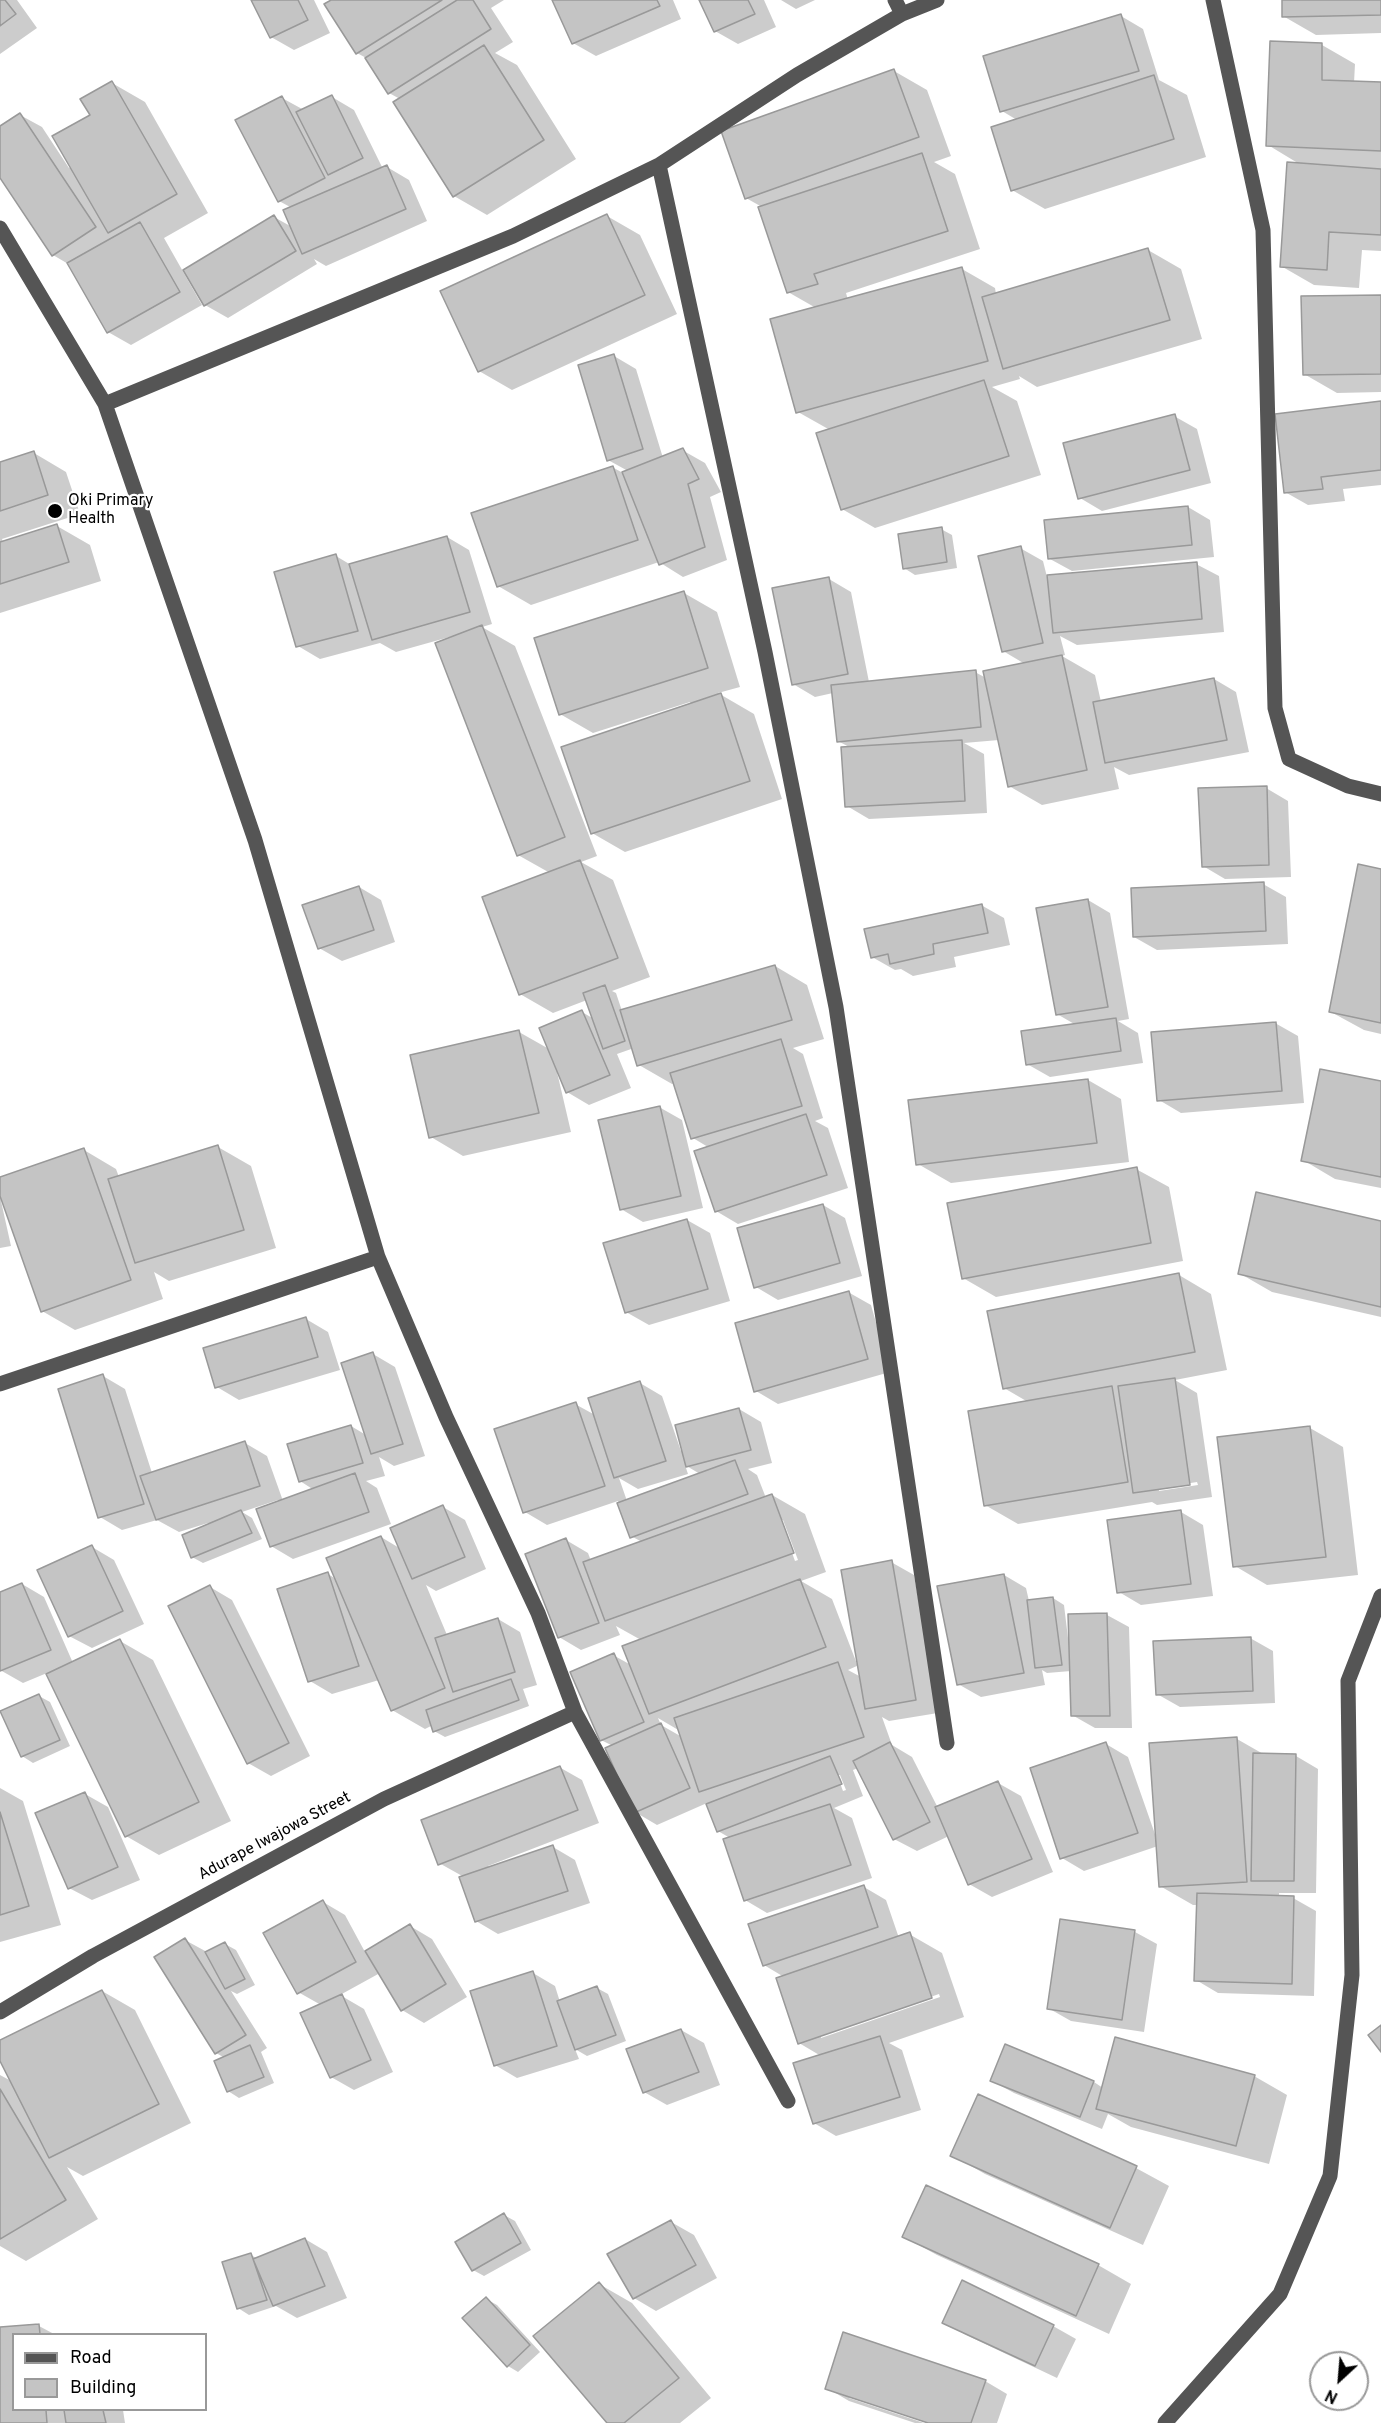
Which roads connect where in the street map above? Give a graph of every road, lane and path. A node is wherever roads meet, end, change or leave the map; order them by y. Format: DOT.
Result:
graph roads {
  1 [pos="937,0"];
  2 [pos="1213,0"];
  3 [pos="899,7"];
  4 [pos="659,165"];
  5 [pos="0,228"];
  6 [pos="105,404"];
  7 [pos="1381,794"];
  8 [pos="378,1257"];
  9 [pos="0,1384"];
  10 [pos="1381,1596"];
  11 [pos="575,1712"];
  12 [pos="947,1743"];
  13 [pos="0,2012"];
  14 [pos="788,2101"];
  15 [pos="1166,2423"];
  1 -- 3 [label="street"];
  2 -- 7 [label="street"];
  3 -- 4 [label="street"];
  4 -- 6 [label="street"];
  4 -- 12 [label="street"];
  5 -- 6 [label="street"];
  6 -- 8 [label="street"];
  8 -- 9 [label="street"];
  8 -- 11 [label="street"];
  10 -- 15 [label="street"];
  11 -- 13 [label="street, Adurape Iwajowa Street"];
  11 -- 14 [label="street"];
}
